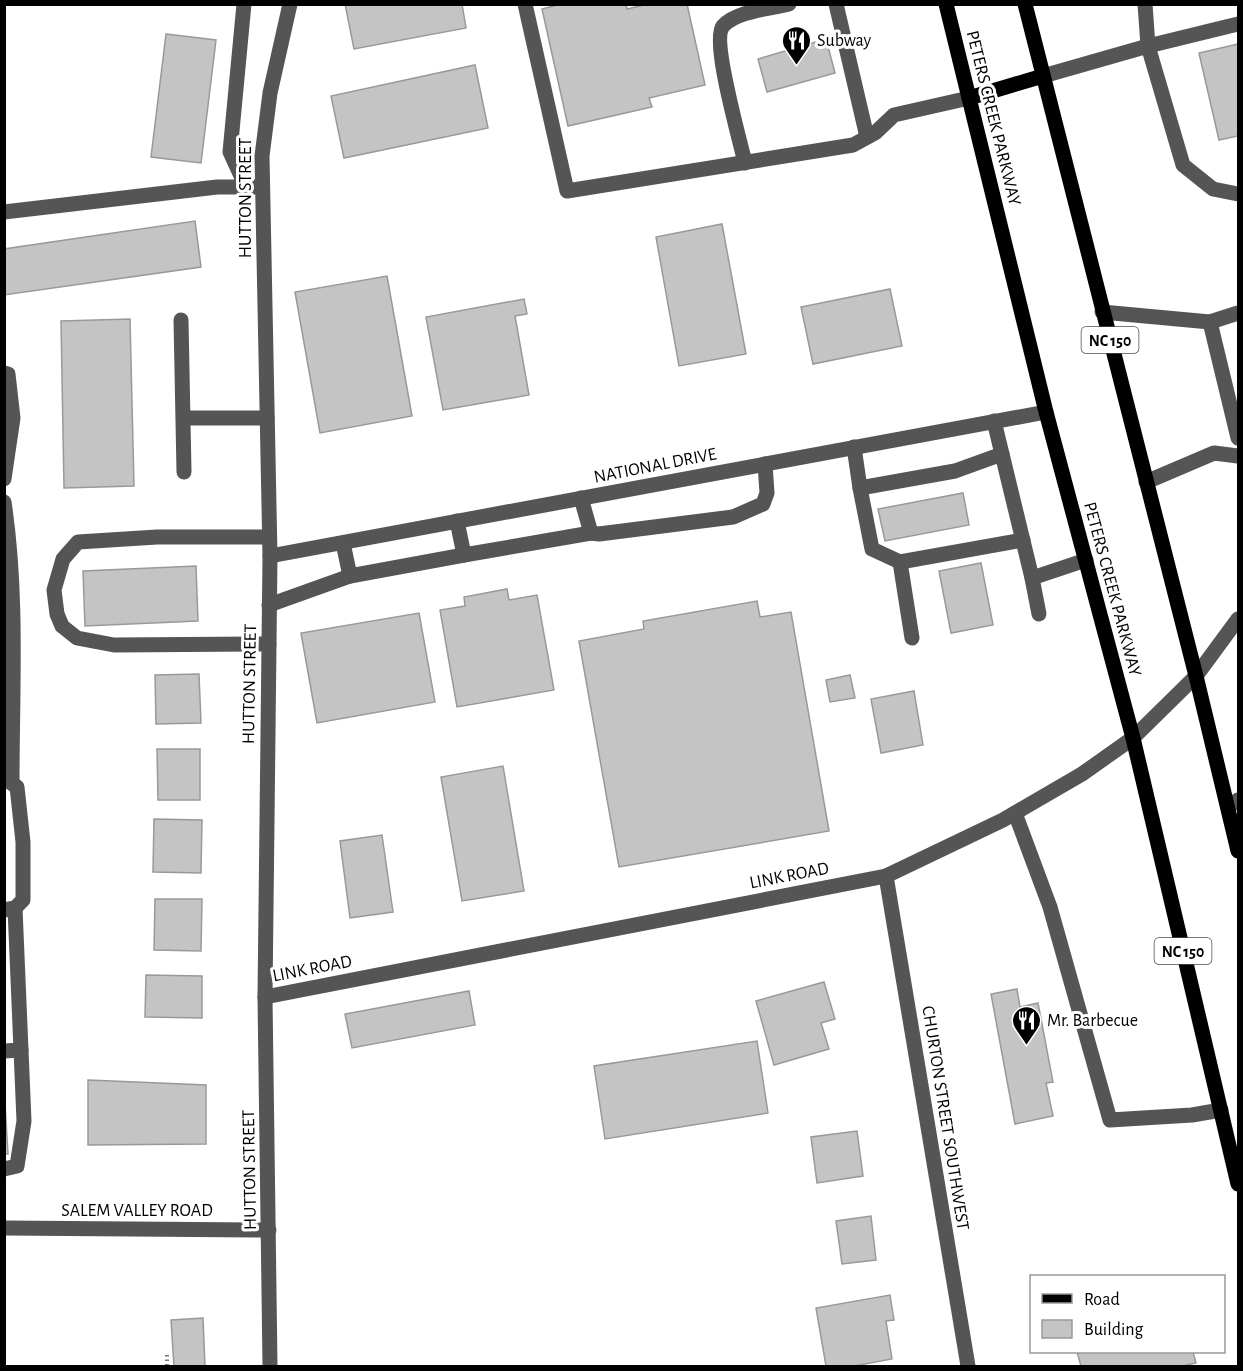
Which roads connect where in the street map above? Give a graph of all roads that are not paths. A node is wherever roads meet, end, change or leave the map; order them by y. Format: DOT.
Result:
graph roads {
  1 [pos="244,4"];
  2 [pos="290,4"];
  3 [pos="525,4"];
  4 [pos="789,4"];
  5 [pos="836,4"];
  6 [pos="946,4"];
  7 [pos="1025,4"];
  8 [pos="1145,4"];
  9 [pos="1239,24"];
  10 [pos="1148,46"];
  11 [pos="1043,76"];
  12 [pos="969,98"];
  13 [pos="867,137"];
  14 [pos="745,162"];
  15 [pos="246,187"];
  16 [pos="262,187"];
  17 [pos="1239,194"];
  18 [pos="4,212"];
  19 [pos="1102,312"];
  20 [pos="1239,313"];
  21 [pos="181,320"];
  22 [pos="1210,322"];
  23 [pos="4,373"];
  24 [pos="1046,412"];
  25 [pos="184,418"];
  26 [pos="267,418"];
  27 [pos="994,421"];
  28 [pos="1239,438"];
  29 [pos="854,447"];
  30 [pos="1002,454"];
  31 [pos="1239,456"];
  32 [pos="765,464"];
  33 [pos="184,472"];
  34 [pos="4,479"];
  35 [pos="1146,482"];
  36 [pos="861,488"];
  37 [pos="581,498"];
  38 [pos="4,502"];
  39 [pos="457,521"];
  40 [pos="591,533"];
  41 [pos="270,537"];
  42 [pos="1023,540"];
  43 [pos="343,543"];
  44 [pos="464,555"];
  45 [pos="270,556"];
  46 [pos="1086,560"];
  47 [pos="900,562"];
  48 [pos="350,576"];
  49 [pos="1032,578"];
  50 [pos="269,605"];
  51 [pos="1039,614"];
  52 [pos="1239,619"];
  53 [pos="912,638"];
  54 [pos="8,644"];
  55 [pos="269,644"];
  56 [pos="1196,676"];
  57 [pos="1133,738"];
  58 [pos="8,781"];
  59 [pos="1233,804"];
  60 [pos="1015,813"];
  61 [pos="1239,851"];
  62 [pos="886,876"];
  63 [pos="10,909"];
  64 [pos="265,997"];
  65 [pos="21,1050"];
  66 [pos="4,1051"];
  67 [pos="1221,1110"];
  68 [pos="4,1169"];
  69 [pos="1239,1184"];
  70 [pos="4,1228"];
  71 [pos="269,1230"];
  72 [pos="270,1366"];
  73 [pos="968,1366"];
  1 -- 15 [label="street"];
  2 -- 16 [label="street, HUTTON STREET"];
  3 -- 14 [label="street"];
  4 -- 14 [label="street"];
  5 -- 13 [label="street"];
  6 -- 12 [label="main road, PETERS CREEK PARKWAY / NC 150"];
  7 -- 11 [label="main road, NC 150"];
  8 -- 10 [label="street"];
  9 -- 10 [label="street"];
  10 -- 11 [label="street"];
  10 -- 17 [label="street"];
  11 -- 12 [label="main road"];
  11 -- 19 [label="main road, NC 150"];
  12 -- 13 [label="street"];
  12 -- 24 [label="main road, PETERS CREEK PARKWAY / NC 150"];
  13 -- 14 [label="street"];
  15 -- 16 [label="street"];
  15 -- 18 [label="street"];
  16 -- 26 [label="street, HUTTON STREET"];
  19 -- 22 [label="street"];
  19 -- 35 [label="main road, NC 150"];
  20 -- 22 [label="street"];
  21 -- 25 [label="street"];
  22 -- 28 [label="street"];
  23 -- 34 [label="street"];
  24 -- 27 [label="street, NATIONAL DRIVE"];
  24 -- 46 [label="main road, PETERS CREEK PARKWAY / NC 150"];
  25 -- 26 [label="street"];
  25 -- 33 [label="street"];
  26 -- 41 [label="street, HUTTON STREET"];
  27 -- 29 [label="street, NATIONAL DRIVE"];
  27 -- 30 [label="street"];
  29 -- 32 [label="street, NATIONAL DRIVE"];
  29 -- 36 [label="street"];
  30 -- 36 [label="street"];
  30 -- 42 [label="street"];
  31 -- 35 [label="street"];
  32 -- 37 [label="street, NATIONAL DRIVE"];
  32 -- 40 [label="street"];
  35 -- 56 [label="main road, NC 150"];
  36 -- 47 [label="street"];
  37 -- 39 [label="street, NATIONAL DRIVE"];
  37 -- 40 [label="street"];
  38 -- 54 [label="street"];
  39 -- 43 [label="street, NATIONAL DRIVE"];
  39 -- 44 [label="street"];
  40 -- 44 [label="street"];
  41 -- 45 [label="street, HUTTON STREET"];
  41 -- 55 [label="street"];
  42 -- 47 [label="street"];
  42 -- 49 [label="street"];
  43 -- 45 [label="street, NATIONAL DRIVE"];
  43 -- 48 [label="street"];
  44 -- 48 [label="street"];
  45 -- 50 [label="street, HUTTON STREET"];
  46 -- 49 [label="street"];
  46 -- 57 [label="main road, PETERS CREEK PARKWAY / NC 150"];
  47 -- 53 [label="street"];
  48 -- 50 [label="street"];
  49 -- 51 [label="street"];
  50 -- 55 [label="street, HUTTON STREET"];
  52 -- 56 [label="street, LINK ROAD"];
  54 -- 58 [label="street"];
  55 -- 64 [label="street, HUTTON STREET"];
  56 -- 57 [label="street, LINK ROAD"];
  56 -- 59 [label="main road, NC 150"];
  57 -- 60 [label="street, LINK ROAD"];
  57 -- 67 [label="main road, PETERS CREEK PARKWAY / NC 150"];
  58 -- 63 [label="street"];
  59 -- 61 [label="main road, NC 150"];
  60 -- 62 [label="street, LINK ROAD"];
  60 -- 67 [label="street"];
  62 -- 64 [label="street, LINK ROAD"];
  62 -- 73 [label="street, CHURTON STREET SOUTHWEST"];
  63 -- 65 [label="street"];
  64 -- 71 [label="street, HUTTON STREET"];
  65 -- 66 [label="street"];
  65 -- 68 [label="street"];
  67 -- 69 [label="main road, PETERS CREEK PARKWAY / NC 150"];
  70 -- 71 [label="street, SALEM VALLEY ROAD"];
  71 -- 72 [label="street, HUTTON STREET"];
}
